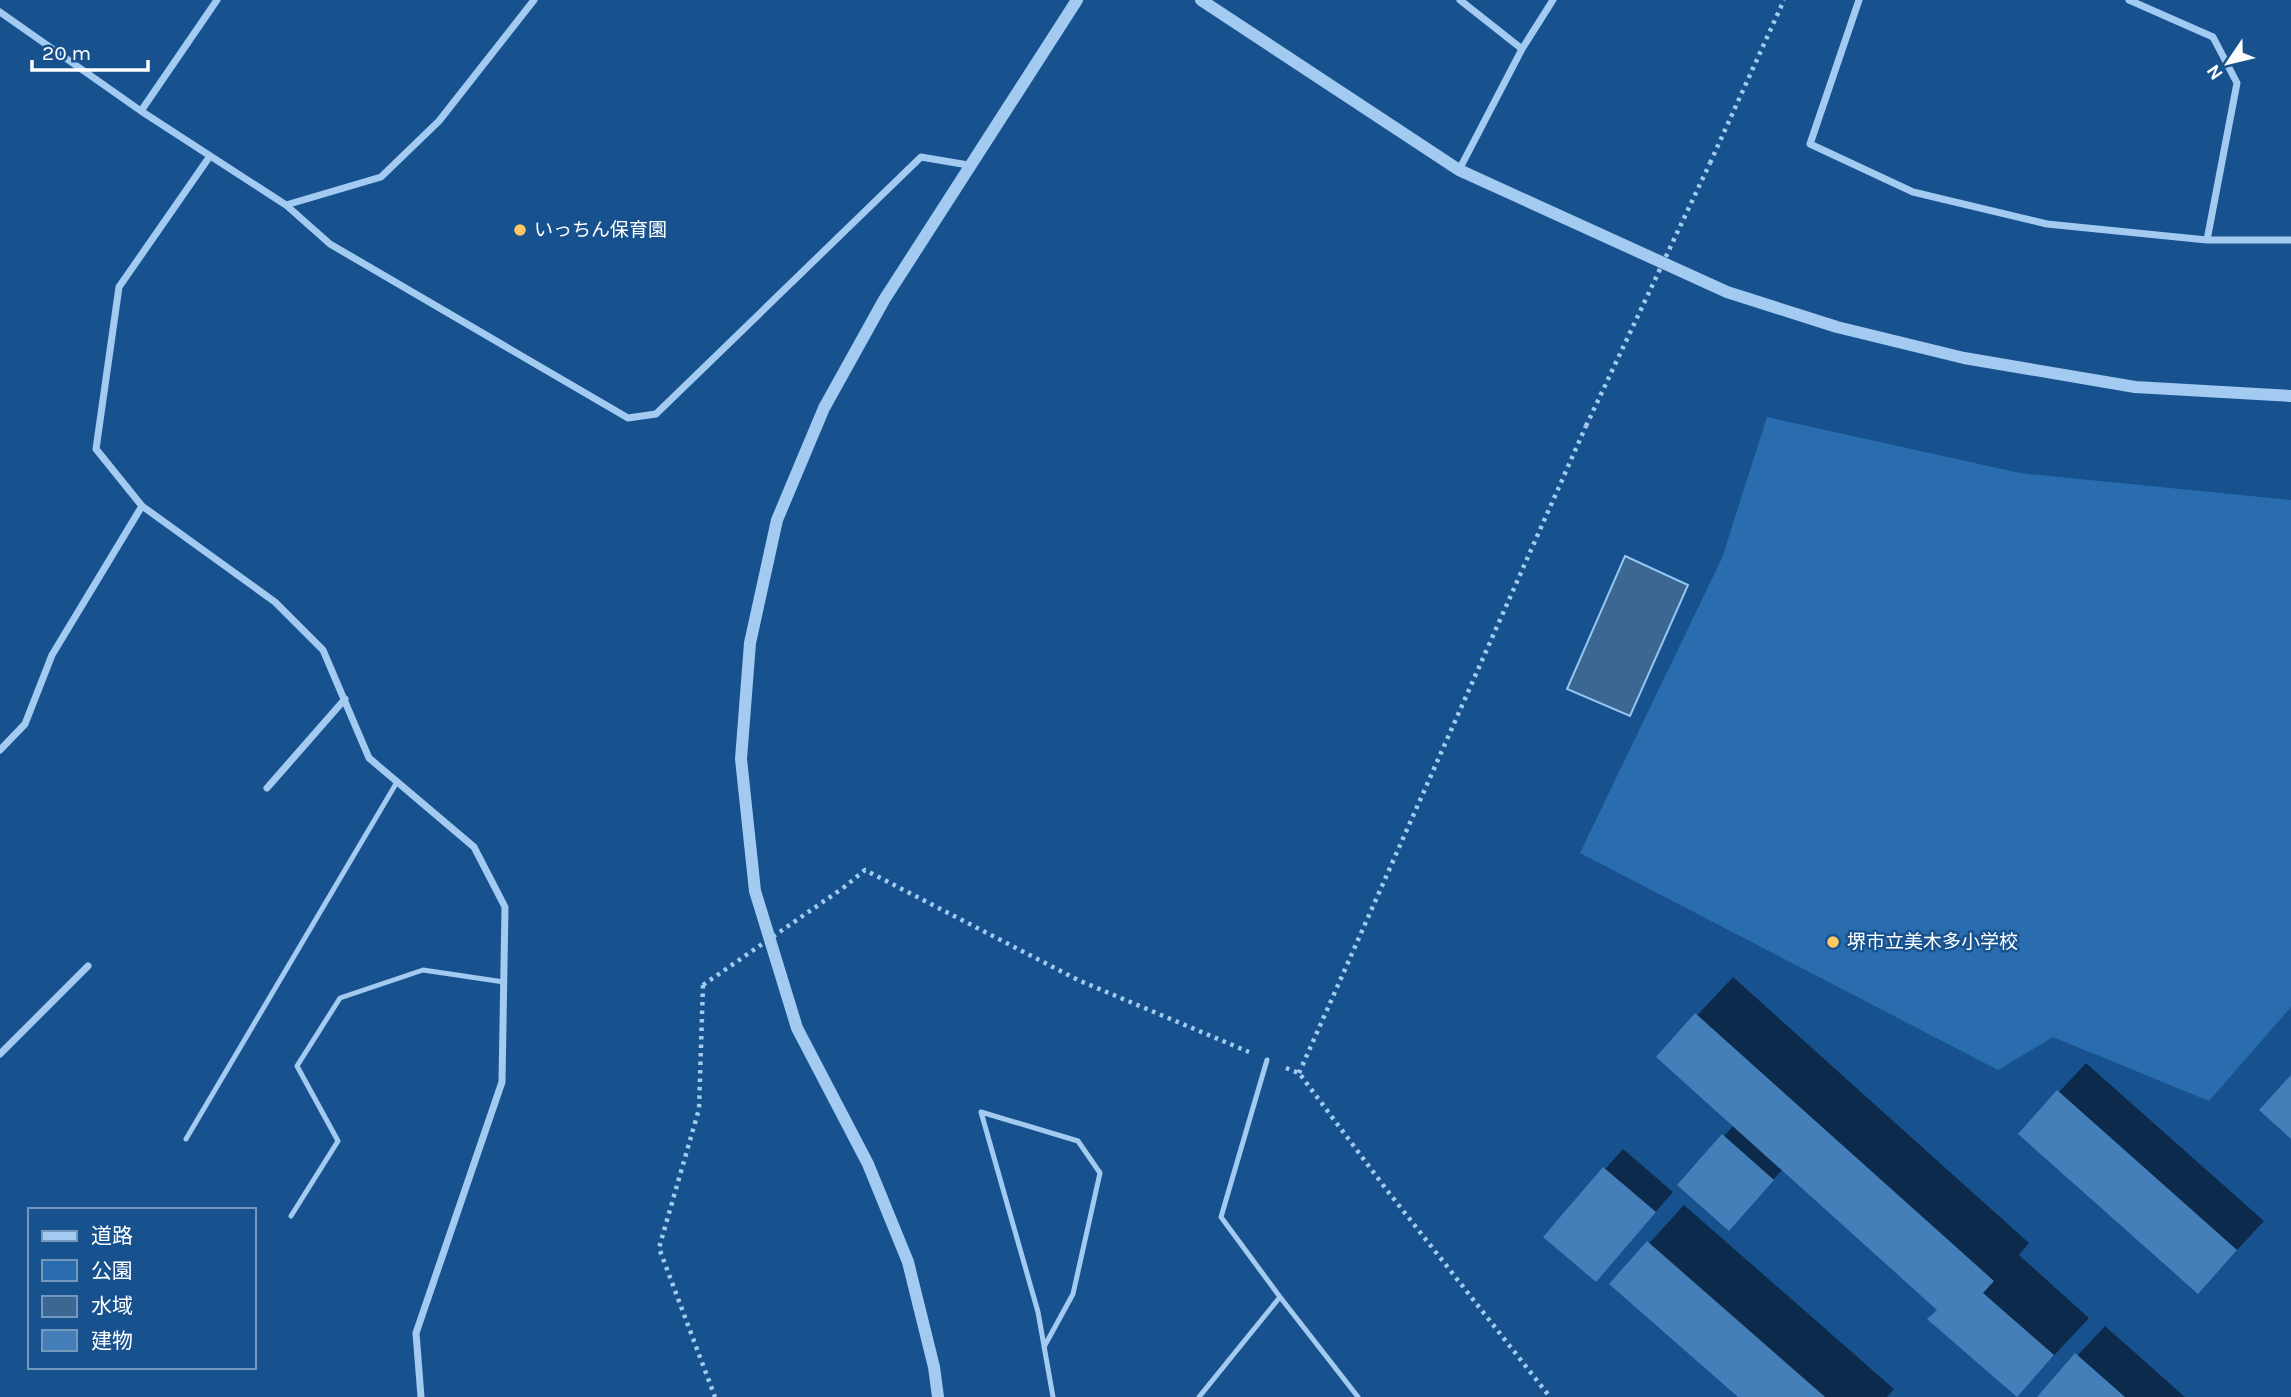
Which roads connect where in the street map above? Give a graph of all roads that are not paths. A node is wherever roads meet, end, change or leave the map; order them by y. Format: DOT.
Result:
graph roads {
  1 [pos="217,0"];
  2 [pos="534,0"];
  3 [pos="1077,0"];
  4 [pos="1201,0"];
  5 [pos="1460,0"];
  6 [pos="1553,0"];
  7 [pos="1859,0"];
  8 [pos="2129,0"];
  9 [pos="0,12"];
  10 [pos="1522,49"];
  11 [pos="141,111"];
  12 [pos="209,156"];
  13 [pos="968,165"];
  14 [pos="1459,170"];
  15 [pos="286,205"];
  16 [pos="2207,240"];
  17 [pos="2291,240"];
  18 [pos="2291,396"];
  19 [pos="142,506"];
  20 [pos="345,699"];
  21 [pos="0,750"];
  22 [pos="397,782"];
  23 [pos="267,788"];
  24 [pos="88,966"];
  25 [pos="504,982"];
  26 [pos="0,1054"];
  27 [pos="1267,1060"];
  28 [pos="186,1139"];
  29 [pos="290,1216"];
  30 [pos="1280,1297"];
  31 [pos="1044,1347"];
  32 [pos="421,1397"];
  33 [pos="938,1397"];
  34 [pos="1053,1397"];
  35 [pos="1199,1397"];
  36 [pos="1358,1397"];
  1 -- 11 [label="street"];
  2 -- 15 [label="street"];
  3 -- 13 [label="street"];
  4 -- 14 [label="street"];
  5 -- 10 [label="street"];
  6 -- 10 [label="street"];
  7 -- 16 [label="street"];
  8 -- 16 [label="street"];
  9 -- 11 [label="street"];
  10 -- 14 [label="street"];
  11 -- 12 [label="street"];
  12 -- 15 [label="street"];
  12 -- 19 [label="street"];
  13 -- 15 [label="street"];
  13 -- 33 [label="street"];
  14 -- 18 [label="street"];
  16 -- 17 [label="street"];
  19 -- 20 [label="street"];
  19 -- 21 [label="street"];
  20 -- 22 [label="street"];
  20 -- 23 [label="street"];
  22 -- 25 [label="street"];
  22 -- 28 [label="lane"];
  24 -- 26 [label="street"];
  25 -- 29 [label="lane"];
  25 -- 32 [label="street"];
  27 -- 30 [label="lane"];
  30 -- 35 [label="lane"];
  30 -- 36 [label="lane"];
  31 -- 31 [label="lane"];
  31 -- 34 [label="lane"];
}
